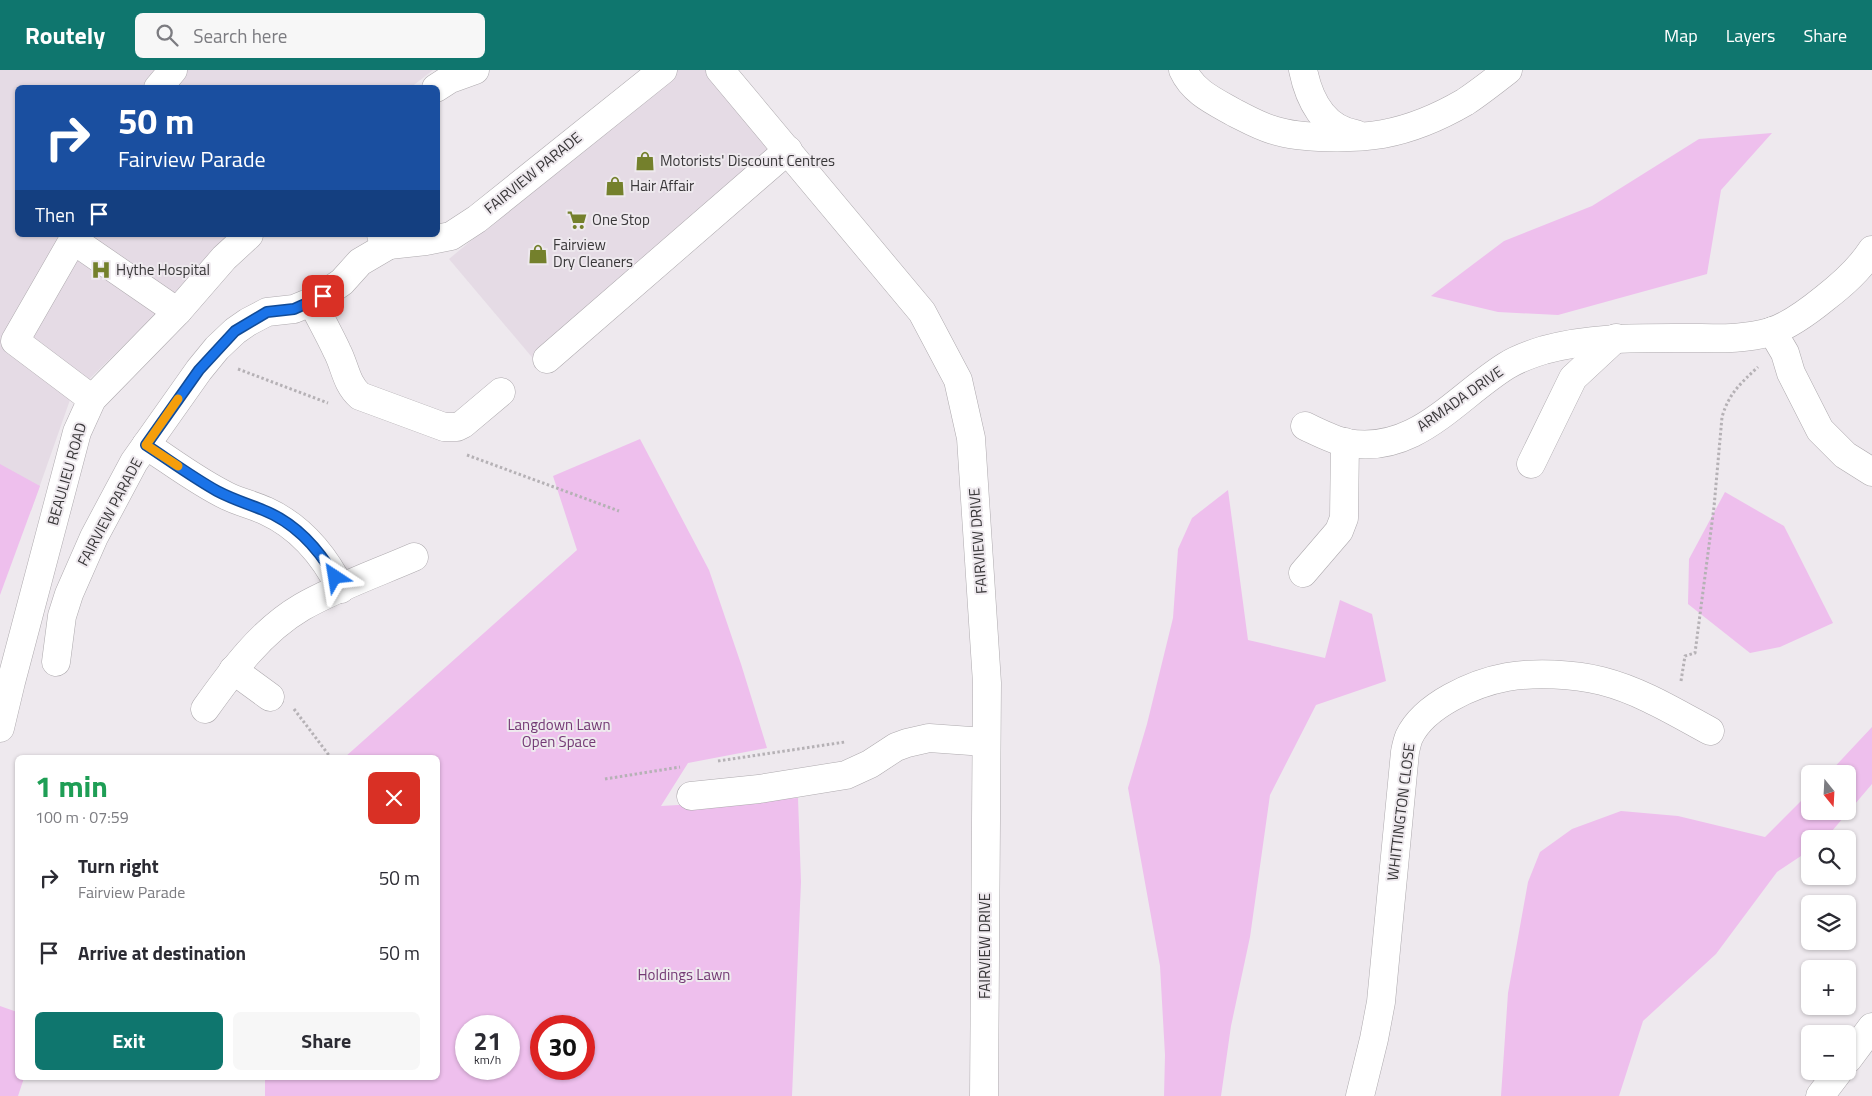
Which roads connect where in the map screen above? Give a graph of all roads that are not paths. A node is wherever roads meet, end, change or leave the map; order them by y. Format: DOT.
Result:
graph roads {
  1 [pos="173,70"];
  2 [pos="424,70"];
  3 [pos="475,70"];
  4 [pos="663,70"];
  5 [pos="720,70"];
  6 [pos="1183,70"];
  7 [pos="1303,70"];
  8 [pos="1508,70"];
  9 [pos="160,85"];
  10 [pos="435,85"];
  11 [pos="440,85"];
  12 [pos="1365,135"];
  13 [pos="788,150"];
  14 [pos="247,237"];
  15 [pos="74,238"];
  16 [pos="385,240"];
  17 [pos="1872,250"];
  18 [pos="312,302"];
  19 [pos="178,311"];
  20 [pos="1772,331"];
  21 [pos="7,337"];
  22 [pos="1616,338"];
  23 [pos="546,359"];
  24 [pos="501,392"];
  25 [pos="92,399"];
  26 [pos="1305,426"];
  27 [pos="1345,442"];
  28 [pos="146,445"];
  29 [pos="1531,464"];
  30 [pos="1872,472"];
  31 [pos="414,557"];
  32 [pos="1303,574"];
  33 [pos="341,589"];
  34 [pos="56,662"];
  35 [pos="233,670"];
  36 [pos="5,680"];
  37 [pos="270,697"];
  38 [pos="205,709"];
  39 [pos="0,728"];
  40 [pos="1710,731"];
  41 [pos="986,742"];
  42 [pos="692,796"];
  43 [pos="1872,1027"];
  44 [pos="1856,1048"];
  45 [pos="1832,1080"];
  46 [pos="984,1096"];
  47 [pos="1360,1096"];
  48 [pos="1820,1096"];
  1 -- 9 [label="street"];
  2 -- 10 [label="street"];
  3 -- 11 [label="street"];
  4 -- 16 [label="street, FAIRVIEW PARADE"];
  5 -- 13 [label="street, FAIRVIEW DRIVE"];
  6 -- 12 [label="street"];
  7 -- 12 [label="street"];
  8 -- 12 [label="street"];
  13 -- 23 [label="street"];
  13 -- 41 [label="street, FAIRVIEW DRIVE"];
  14 -- 19 [label="street, BEAULIEU ROAD"];
  15 -- 19 [label="street"];
  15 -- 21 [label="street"];
  16 -- 18 [label="street, FAIRVIEW PARADE"];
  17 -- 20 [label="street, ARMADA DRIVE"];
  18 -- 24 [label="street"];
  18 -- 28 [label="street, FAIRVIEW PARADE"];
  19 -- 25 [label="street, BEAULIEU ROAD"];
  20 -- 22 [label="street, ARMADA DRIVE"];
  20 -- 30 [label="street"];
  21 -- 25 [label="street"];
  22 -- 27 [label="street, ARMADA DRIVE"];
  22 -- 29 [label="street"];
  25 -- 36 [label="street, BEAULIEU ROAD"];
  26 -- 27 [label="street, ARMADA DRIVE"];
  27 -- 32 [label="street"];
  28 -- 33 [label="street"];
  28 -- 34 [label="street, FAIRVIEW PARADE"];
  31 -- 33 [label="street"];
  33 -- 35 [label="street"];
  35 -- 37 [label="street"];
  35 -- 38 [label="street"];
  36 -- 39 [label="street, BEAULIEU ROAD"];
  40 -- 47 [label="street, WHITTINGTON CLOSE"];
  41 -- 42 [label="street"];
  41 -- 46 [label="street, FAIRVIEW DRIVE"];
  43 -- 44 [label="street"];
  45 -- 48 [label="street"];
}
